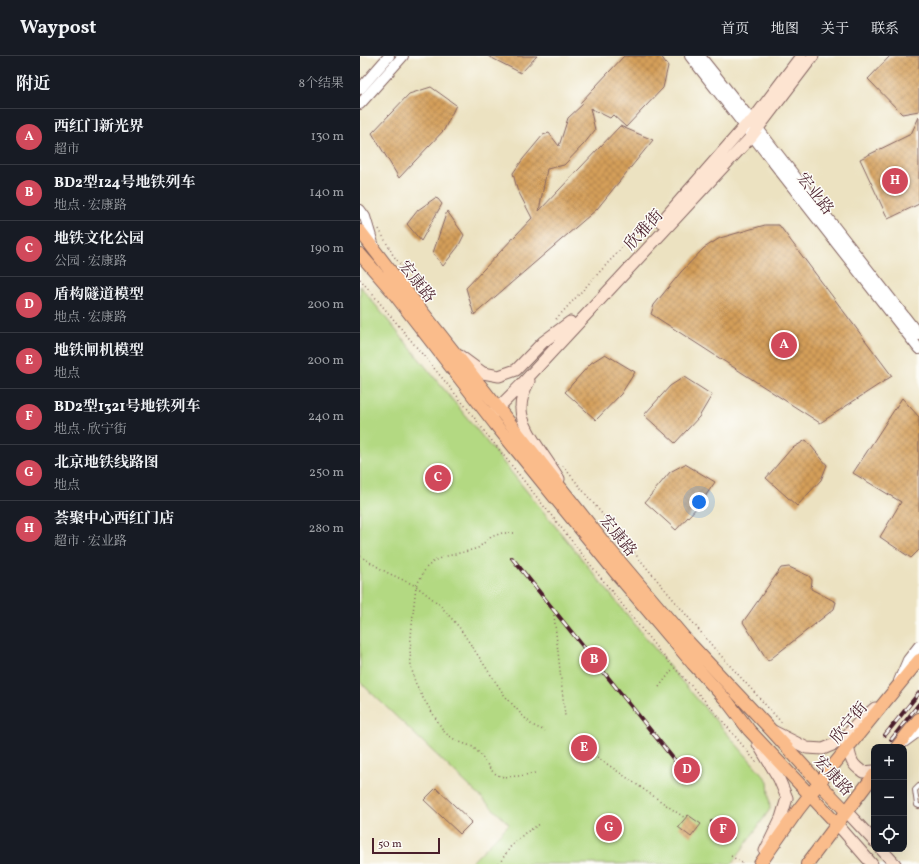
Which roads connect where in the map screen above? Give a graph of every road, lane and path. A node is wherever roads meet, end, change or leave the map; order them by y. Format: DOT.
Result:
graph roads {
  1 [pos="402,56"];
  2 [pos="690,56"];
  3 [pos="700,56"];
  4 [pos="801,56"];
  5 [pos="813,56"];
  6 [pos="387,58"];
  7 [pos="360,78"];
  8 [pos="360,89"];
  9 [pos="360,104"];
  10 [pos="752,128"];
  11 [pos="658,209"];
  12 [pos="360,210"];
  13 [pos="378,227"];
  14 [pos="360,231"];
  15 [pos="376,252"];
  16 [pos="360,254"];
  17 [pos="360,279"];
  18 [pos="421,292"];
  19 [pos="556,319"];
  20 [pos="570,322"];
  21 [pos="919,335"];
  22 [pos="919,349"];
  23 [pos="453,351"];
  24 [pos="532,372"];
  25 [pos="497,406"];
  26 [pos="488,415"];
  27 [pos="561,463"];
  28 [pos="576,507"];
  29 [pos="514,533"];
  30 [pos="360,556"];
  31 [pos="416,586"];
  32 [pos="554,614"];
  33 [pos="919,646"];
  34 [pos="919,660"];
  35 [pos="672,670"];
  36 [pos="659,686"];
  37 [pos="894,692"];
  38 [pos="565,716"];
  39 [pos="919,719"];
  40 [pos="783,725"];
  41 [pos="749,730"];
  42 [pos="545,731"];
  43 [pos="772,731"];
  44 [pos="919,731"];
  45 [pos="899,744"];
  46 [pos="901,744"];
  47 [pos="848,746"];
  48 [pos="584,748"];
  49 [pos="758,764"];
  50 [pos="871,771"];
  51 [pos="535,773"];
  52 [pos="871,779"];
  53 [pos="819,783"];
  54 [pos="919,786"];
  55 [pos="810,795"];
  56 [pos="919,806"];
  57 [pos="846,811"];
  58 [pos="685,818"];
  59 [pos="540,824"];
  60 [pos="837,824"];
  61 [pos="871,838"];
  62 [pos="884,852"];
  63 [pos="891,852"];
  64 [pos="731,856"];
  65 [pos="499,864"];
  66 [pos="744,864"];
  67 [pos="759,864"];
  68 [pos="807,864"];
  69 [pos="872,864"];
  70 [pos="895,864"];
  71 [pos="899,864"];
  1 -- 9 [label="street"];
  2 -- 10 [label="street, 宏业路"];
  3 -- 10 [label="street, 宏业路"];
  4 -- 10 [label="main road, 欣雅街"];
  5 -- 10 [label="main road, 欣雅街"];
  6 -- 7 [label="street"];
  6 -- 8 [label="street"];
  10 -- 20 [label="main road, 欣雅街"];
  10 -- 21 [label="street, 宏业路"];
  10 -- 22 [label="street, 宏业路"];
  10 -- 24 [label="main road, 欣雅街"];
  11 -- 19 [label="path, 欣雅街"];
  12 -- 15 [label="street"];
  13 -- 18 [label="path, 宏康路"];
  14 -- 15 [label="main road, 宏康路"];
  15 -- 23 [label="main road, 宏康路"];
  16 -- 26 [label="main road, 宏康路"];
  17 -- 49 [label="path"];
  20 -- 23 [label="main road"];
  20 -- 25 [label="main road, 欣雅街"];
  23 -- 25 [label="main road, 宏康路"];
  24 -- 25 [label="main road, 欣雅街"];
  24 -- 28 [label="main road"];
  25 -- 26 [label="main road, 欣雅街"];
  25 -- 28 [label="main road, 宏康路"];
  26 -- 41 [label="main road, 宏康路"];
  27 -- 40 [label="path, 宏康路"];
  28 -- 43 [label="main road, 宏康路"];
  29 -- 31 [label="path"];
  30 -- 31 [label="path"];
  31 -- 42 [label="path"];
  31 -- 51 [label="path"];
  32 -- 38 [label="path"];
  33 -- 37 [label="street"];
  34 -- 37 [label="main road, 欣宁街"];
  35 -- 36 [label="path"];
  37 -- 43 [label="main road"];
  37 -- 47 [label="main road, 欣宁街"];
  39 -- 45 [label="main road"];
  41 -- 55 [label="main road, 宏康路"];
  41 -- 67 [label="main road"];
  43 -- 53 [label="main road, 宏康路"];
  44 -- 46 [label="street"];
  47 -- 50 [label="main road"];
  47 -- 53 [label="main road, 欣宁街"];
  48 -- 58 [label="path"];
  52 -- 57 [label="main road"];
  53 -- 55 [label="main road, 欣宁街"];
  53 -- 57 [label="main road, 宏康路"];
  54 -- 56 [label="lane"];
  55 -- 60 [label="main road, 宏康路"];
  55 -- 67 [label="main road, 欣宁街"];
  57 -- 60 [label="main road"];
  57 -- 61 [label="main road, 宏康路"];
  59 -- 65 [label="path"];
  60 -- 68 [label="main road"];
  60 -- 69 [label="main road, 宏康路"];
  62 -- 70 [label="main road"];
  63 -- 71 [label="main road"];
  64 -- 66 [label="path"];
}
